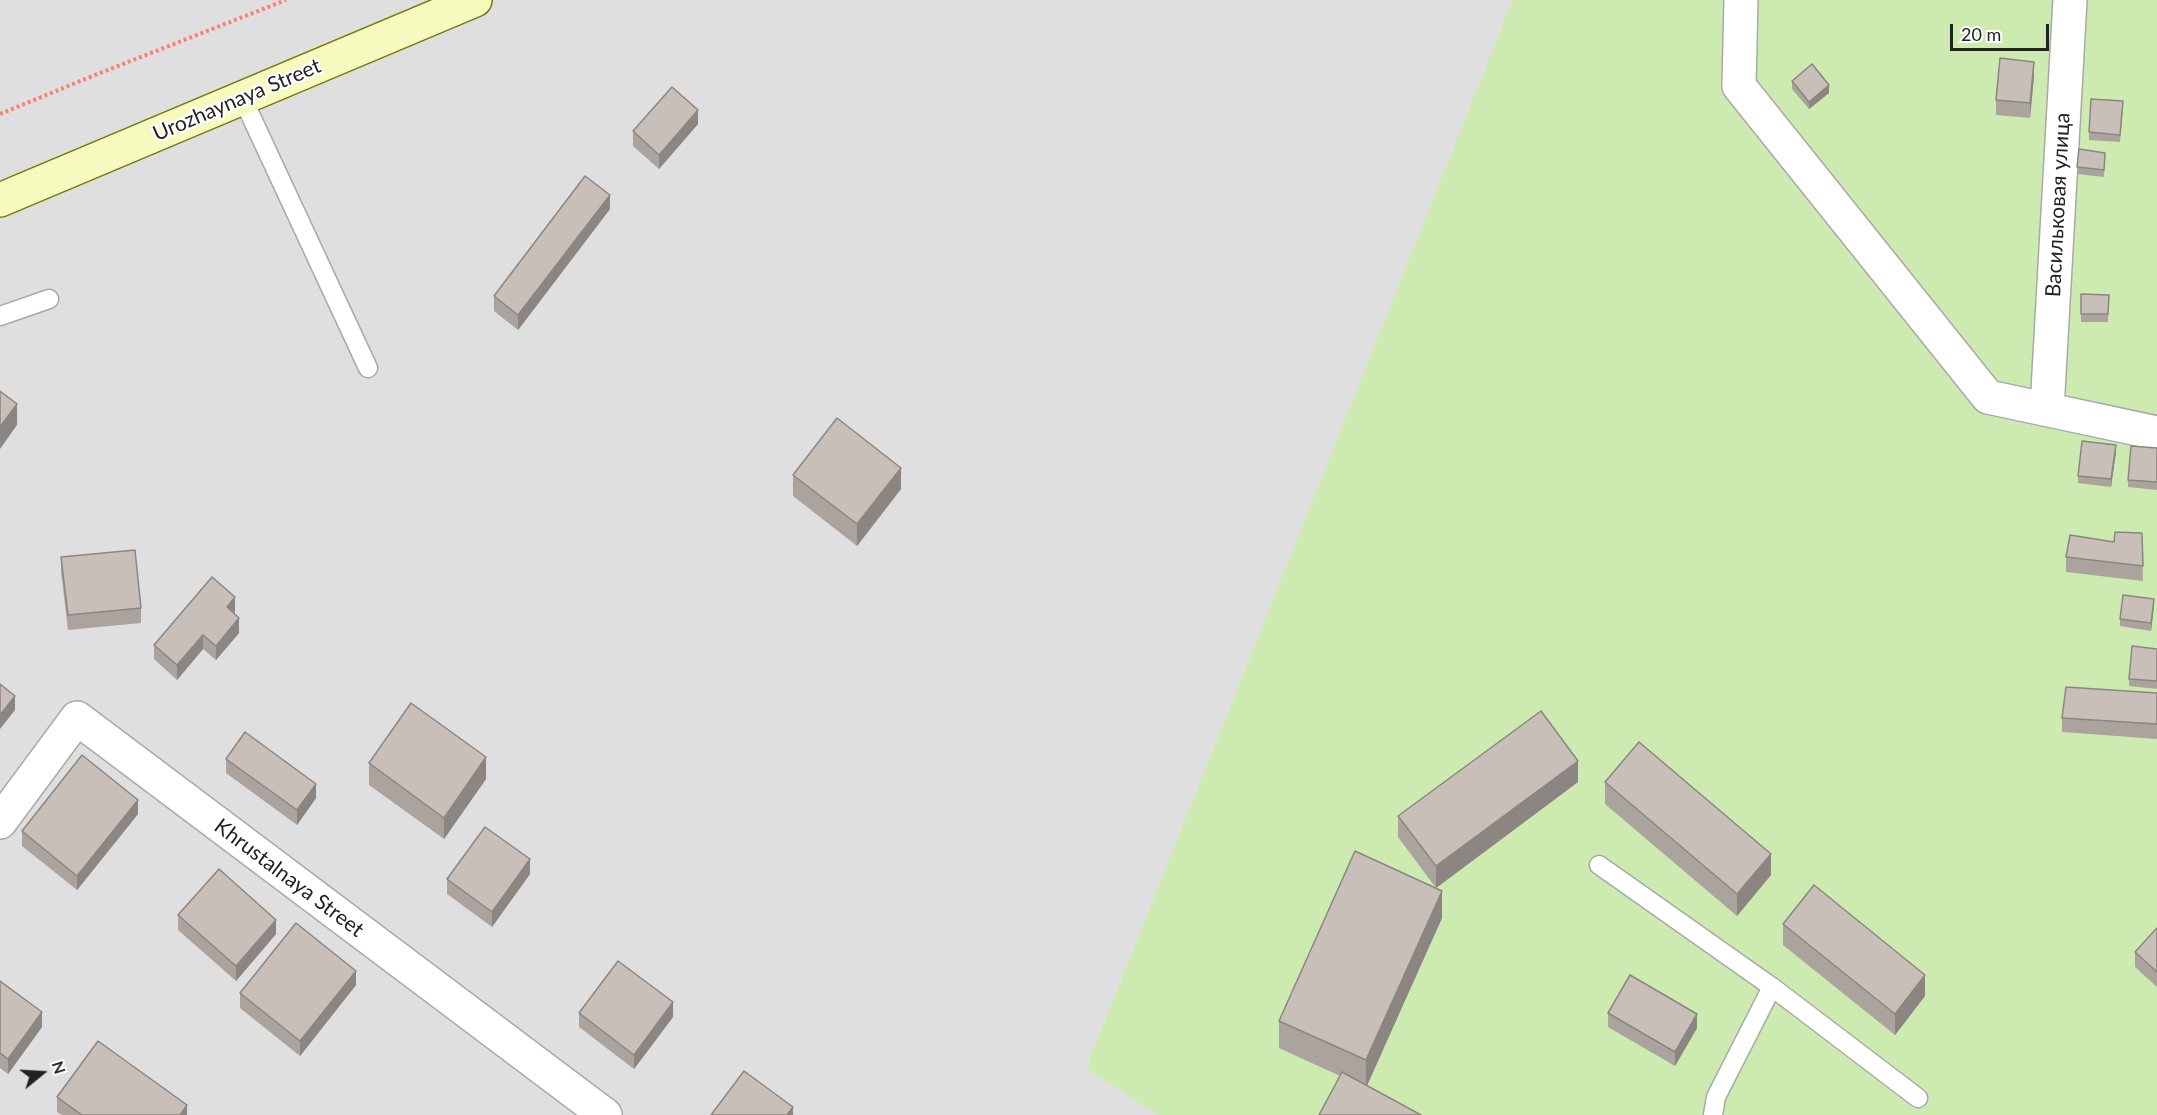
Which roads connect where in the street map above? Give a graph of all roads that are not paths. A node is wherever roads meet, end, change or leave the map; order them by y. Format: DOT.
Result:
graph roads {
  1 [pos="475,0"];
  2 [pos="1741,0"];
  3 [pos="2070,0"];
  4 [pos="242,97"];
  5 [pos="0,200"];
  6 [pos="49,299"];
  7 [pos="0,316"];
  8 [pos="368,368"];
  9 [pos="2047,410"];
  10 [pos="2157,433"];
  11 [pos="0,822"];
  12 [pos="1599,865"];
  13 [pos="1772,987"];
  14 [pos="1918,1098"];
  15 [pos="605,1115"];
  16 [pos="1713,1115"];
  1 -- 4 [label="main road, Urozhaynaya Street"];
  2 -- 9 [label="street"];
  3 -- 9 [label="street, Васильковая улица"];
  4 -- 5 [label="main road, Urozhaynaya Street"];
  4 -- 8 [label="lane"];
  6 -- 7 [label="lane"];
  9 -- 10 [label="street"];
  11 -- 15 [label="street, Khrustalnaya Street"];
  12 -- 13 [label="lane"];
  13 -- 14 [label="lane"];
  13 -- 16 [label="lane"];
}
